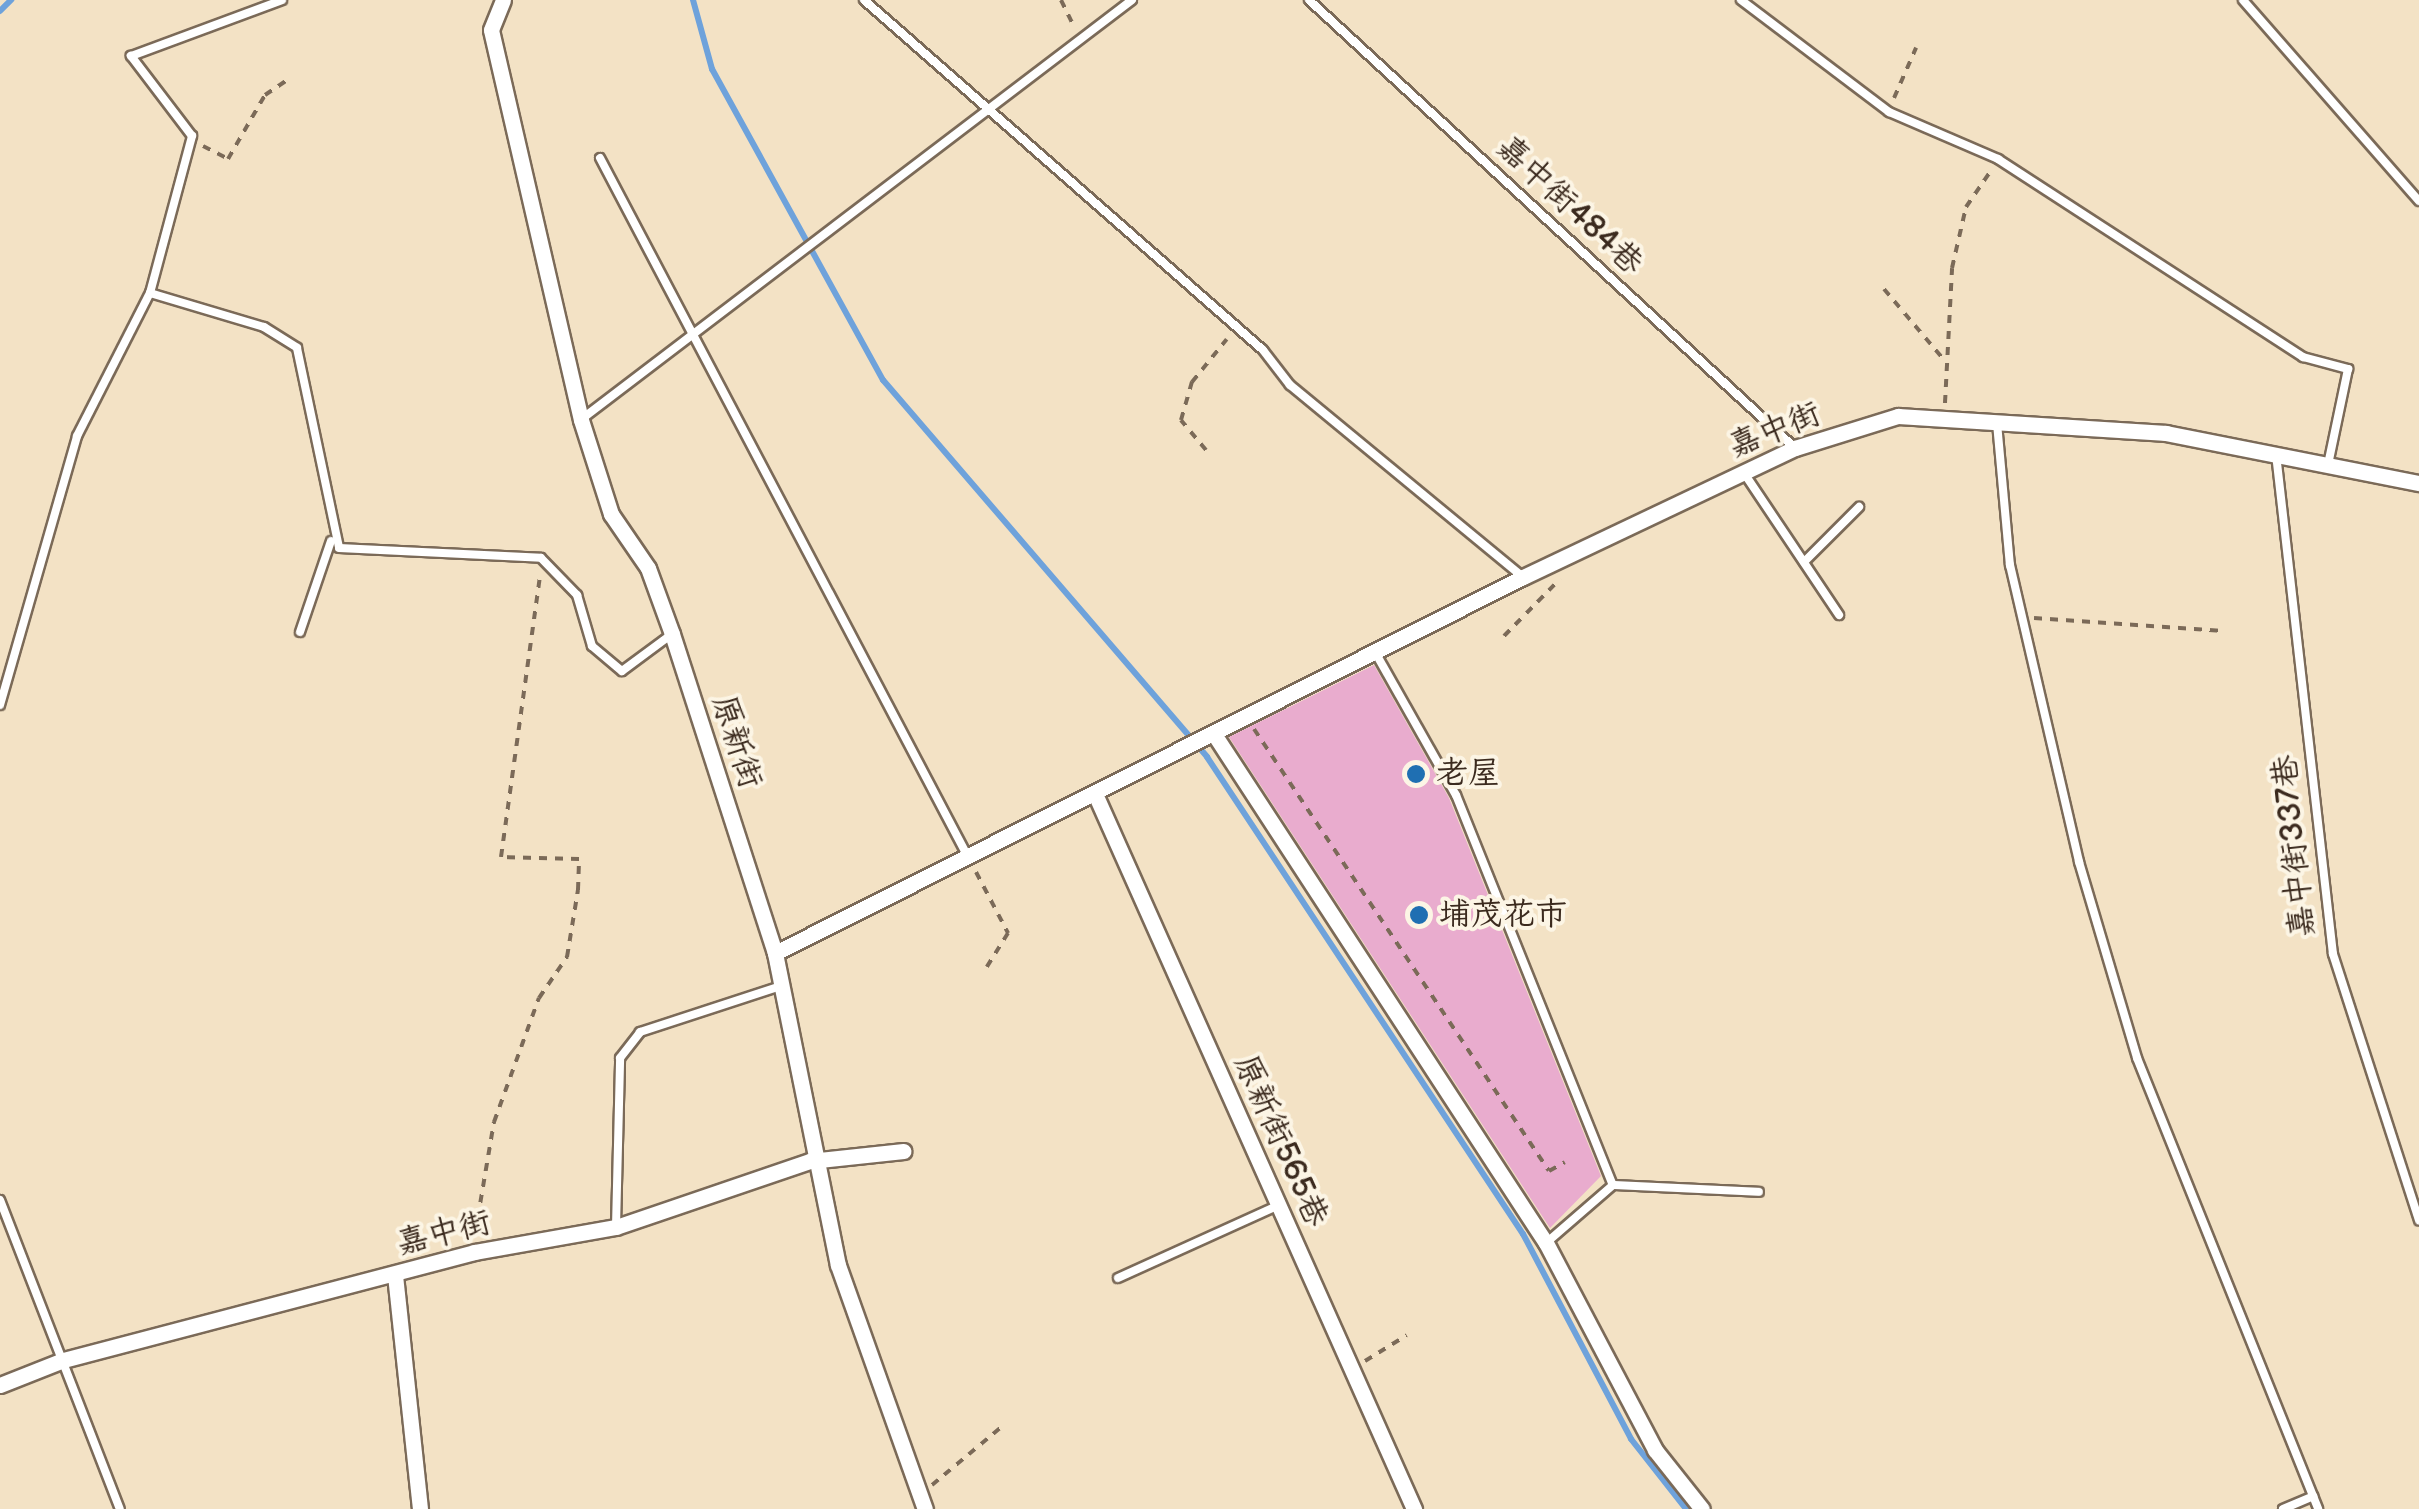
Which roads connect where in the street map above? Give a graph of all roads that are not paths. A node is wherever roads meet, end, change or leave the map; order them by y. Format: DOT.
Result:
graph roads {
  1 [pos="282,0"];
  2 [pos="504,0"];
  3 [pos="864,0"];
  4 [pos="1132,0"];
  5 [pos="1309,0"];
  6 [pos="1740,0"];
  7 [pos="2243,0"];
  8 [pos="991,110"];
  9 [pos="600,158"];
  10 [pos="2419,201"];
  11 [pos="150,293"];
  12 [pos="692,334"];
  13 [pos="581,420"];
  14 [pos="1997,422"];
  15 [pos="1796,448"];
  16 [pos="2276,454"];
  17 [pos="2328,464"];
  18 [pos="1744,472"];
  19 [pos="2419,483"];
  20 [pos="1859,507"];
  21 [pos="330,541"];
  22 [pos="1804,562"];
  23 [pos="1523,577"];
  24 [pos="1839,615"];
  25 [pos="300,632"];
  26 [pos="672,634"];
  27 [pos="1374,650"];
  28 [pos="0,705"];
  29 [pos="1208,736"];
  30 [pos="1096,796"];
  31 [pos="968,857"];
  32 [pos="775,952"];
  33 [pos="778,987"];
  34 [pos="903,1151"];
  35 [pos="810,1162"];
  36 [pos="1613,1185"];
  37 [pos="1759,1192"];
  38 [pos="0,1200"];
  39 [pos="1278,1205"];
  40 [pos="2419,1220"];
  41 [pos="616,1227"];
  42 [pos="1546,1242"];
  43 [pos="395,1275"];
  44 [pos="1118,1278"];
  45 [pos="63,1360"];
  46 [pos="0,1385"];
  47 [pos="2313,1496"];
  48 [pos="923,1503"];
  49 [pos="120,1509"];
  50 [pos="420,1509"];
  51 [pos="1414,1509"];
  52 [pos="1702,1509"];
  53 [pos="2283,1509"];
  54 [pos="2318,1509"];
  1 -- 11 [label="lane"];
  2 -- 13 [label="street, 原新街"];
  3 -- 8 [label="lane"];
  4 -- 8 [label="lane"];
  5 -- 15 [label="lane, 嘉中街484巷"];
  6 -- 17 [label="lane"];
  7 -- 10 [label="lane"];
  8 -- 12 [label="lane"];
  8 -- 23 [label="lane"];
  9 -- 12 [label="lane"];
  11 -- 21 [label="lane"];
  11 -- 28 [label="lane"];
  12 -- 13 [label="lane"];
  12 -- 31 [label="lane"];
  13 -- 26 [label="street, 原新街"];
  14 -- 15 [label="street, 嘉中街"];
  14 -- 16 [label="street, 嘉中街"];
  14 -- 47 [label="lane"];
  15 -- 18 [label="street, 嘉中街"];
  16 -- 17 [label="street, 嘉中街"];
  16 -- 40 [label="lane, 嘉中街337巷"];
  17 -- 19 [label="street, 嘉中街"];
  18 -- 22 [label="lane"];
  18 -- 23 [label="street, 嘉中街"];
  20 -- 22 [label="lane"];
  21 -- 25 [label="lane"];
  21 -- 26 [label="lane"];
  22 -- 24 [label="lane"];
  23 -- 27 [label="street, 嘉中街"];
  26 -- 32 [label="street, 原新街"];
  27 -- 29 [label="street, 嘉中街"];
  27 -- 36 [label="lane"];
  29 -- 30 [label="street, 嘉中街"];
  29 -- 42 [label="street"];
  30 -- 31 [label="street"];
  30 -- 39 [label="street, 原新街565巷"];
  31 -- 32 [label="street"];
  32 -- 33 [label="street, 原新街"];
  33 -- 35 [label="street, 原新街"];
  33 -- 41 [label="lane"];
  34 -- 35 [label="street, 嘉中街"];
  35 -- 41 [label="street, 嘉中街"];
  35 -- 48 [label="street, 原新街"];
  36 -- 37 [label="lane"];
  36 -- 42 [label="lane"];
  38 -- 45 [label="lane"];
  39 -- 44 [label="lane"];
  39 -- 51 [label="street, 原新街565巷"];
  41 -- 43 [label="street, 嘉中街"];
  42 -- 52 [label="street"];
  43 -- 45 [label="street, 嘉中街"];
  43 -- 50 [label="street"];
  45 -- 46 [label="street, 嘉中街"];
  45 -- 49 [label="lane"];
  47 -- 53 [label="lane"];
  47 -- 54 [label="lane"];
}
